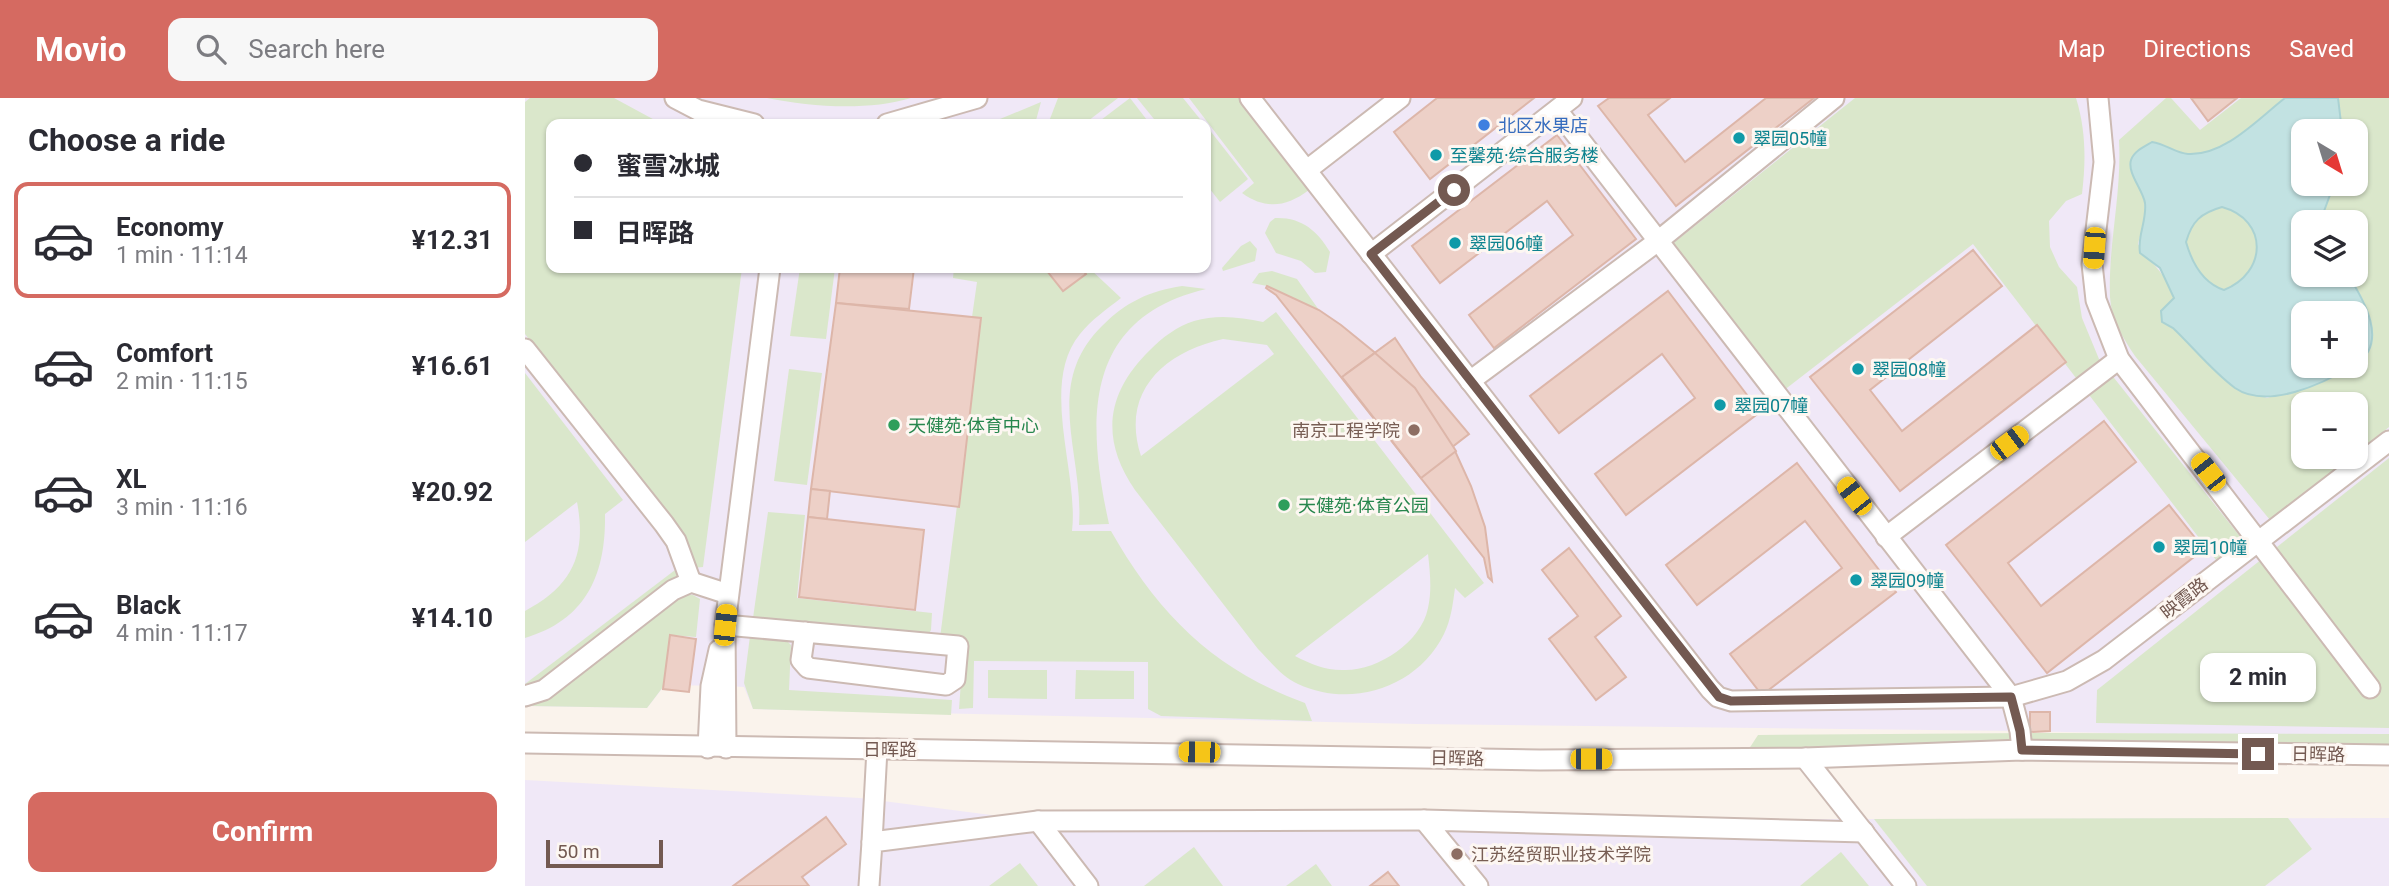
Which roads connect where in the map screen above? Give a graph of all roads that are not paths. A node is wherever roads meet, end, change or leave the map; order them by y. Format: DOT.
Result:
graph roads {
  1 [pos="674,98"];
  2 [pos="977,98"];
  3 [pos="1250,98"];
  4 [pos="1400,98"];
  5 [pos="1834,98"];
  6 [pos="2098,98"];
  7 [pos="706,104"];
  8 [pos="1564,104"];
  9 [pos="742,119"];
  10 [pos="904,119"];
  11 [pos="1307,170"];
  12 [pos="1658,241"];
  13 [pos="1371,254"];
  14 [pos="770,273"];
  15 [pos="525,349"];
  16 [pos="2119,359"];
  17 [pos="1470,381"];
  18 [pos="2389,440"];
  19 [pos="1886,537"];
  20 [pos="2259,539"];
  21 [pos="691,582"];
  22 [pos="729,594"];
  23 [pos="725,625"];
  24 [pos="805,632"];
  25 [pos="2370,688"];
  26 [pos="525,696"];
  27 [pos="2011,697"];
  28 [pos="525,743"];
  29 [pos="717,748"];
  30 [pos="877,749"];
  31 [pos="2022,750"];
  32 [pos="2389,755"];
  33 [pos="1805,758"];
  34 [pos="1424,820"];
  35 [pos="1038,821"];
  36 [pos="1864,832"];
  37 [pos="872,842"];
  38 [pos="869,886"];
  39 [pos="1088,886"];
  40 [pos="1478,886"];
  41 [pos="1906,886"];
  1 -- 7 [label="street"];
  2 -- 10 [label="street"];
  3 -- 11 [label="street"];
  4 -- 11 [label="street"];
  5 -- 12 [label="street"];
  6 -- 16 [label="street"];
  7 -- 9 [label="street"];
  8 -- 12 [label="street"];
  8 -- 13 [label="street"];
  11 -- 13 [label="street"];
  12 -- 17 [label="street"];
  12 -- 19 [label="street"];
  13 -- 17 [label="street"];
  14 -- 22 [label="street"];
  15 -- 21 [label="street"];
  16 -- 19 [label="street"];
  16 -- 20 [label="street"];
  17 -- 27 [label="street, 映霞路"];
  18 -- 20 [label="street, 映霞路"];
  19 -- 27 [label="street"];
  20 -- 25 [label="street"];
  20 -- 27 [label="street, 映霞路"];
  21 -- 22 [label="street"];
  21 -- 26 [label="street"];
  22 -- 23 [label="street"];
  23 -- 24 [label="street"];
  23 -- 29 [label="street"];
  24 -- 24 [label="street"];
  27 -- 31 [label="street"];
  28 -- 29 [label="street, 日晖路"];
  29 -- 30 [label="street, 日晖路"];
  30 -- 33 [label="street, 日晖路"];
  30 -- 37 [label="street"];
  31 -- 32 [label="street, 日晖路"];
  31 -- 33 [label="street, 日晖路"];
  33 -- 36 [label="street"];
  34 -- 35 [label="street"];
  34 -- 36 [label="street"];
  34 -- 40 [label="street"];
  35 -- 37 [label="street"];
  35 -- 39 [label="street"];
  36 -- 41 [label="street"];
  37 -- 38 [label="street"];
}
